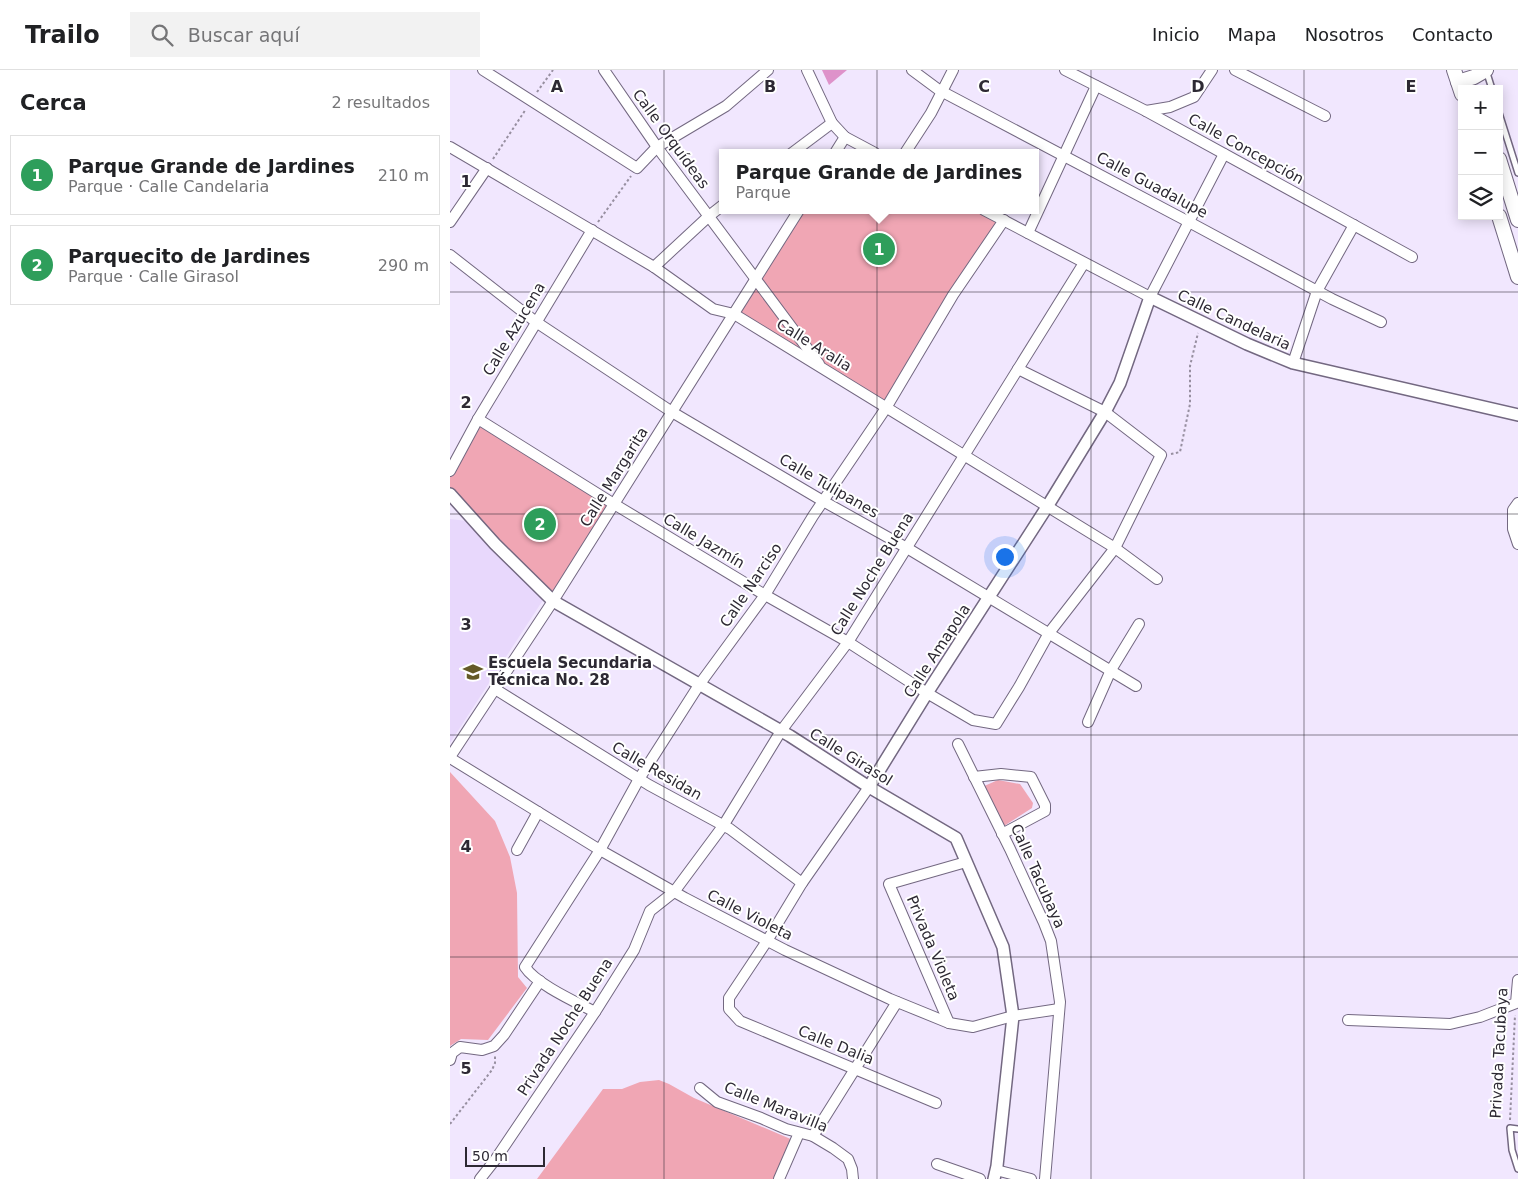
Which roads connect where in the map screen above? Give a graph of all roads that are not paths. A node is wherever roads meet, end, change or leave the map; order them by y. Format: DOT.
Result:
graph roads {
  1 [pos="482,70"];
  2 [pos="604,70"];
  3 [pos="768,70"];
  4 [pos="806,70"];
  5 [pos="912,70"];
  6 [pos="953,70"];
  7 [pos="1065,70"];
  8 [pos="1212,70"];
  9 [pos="1235,70"];
  10 [pos="1480,75"];
  11 [pos="1458,82"];
  12 [pos="1489,85"];
  13 [pos="1096,86"];
  14 [pos="942,91"];
  15 [pos="1146,111"];
  16 [pos="1325,116"];
  17 [pos="832,123"];
  18 [pos="1503,126"];
  19 [pos="845,137"];
  20 [pos="450,147"];
  21 [pos="656,147"];
  22 [pos="797,149"];
  23 [pos="838,149"];
  24 [pos="868,149"];
  25 [pos="908,149"];
  26 [pos="1224,154"];
  27 [pos="1063,155"];
  28 [pos="487,168"];
  29 [pos="1503,172"];
  30 [pos="1518,173"];
  31 [pos="719,208"];
  32 [pos="1039,208"];
  33 [pos="796,214"];
  34 [pos="992,214"];
  35 [pos="1037,214"];
  36 [pos="709,216"];
  37 [pos="1004,220"];
  38 [pos="1500,220"];
  39 [pos="1518,220"];
  40 [pos="450,222"];
  41 [pos="1189,222"];
  42 [pos="1354,226"];
  43 [pos="592,230"];
  44 [pos="1028,233"];
  45 [pos="450,255"];
  46 [pos="1412,257"];
  47 [pos="1084,262"];
  48 [pos="654,267"];
  49 [pos="1518,277"];
  50 [pos="756,278"];
  51 [pos="1317,291"];
  52 [pos="1150,297"];
  53 [pos="734,314"];
  54 [pos="536,322"];
  55 [pos="1381,322"];
  56 [pos="1294,363"];
  57 [pos="822,368"];
  58 [pos="1018,369"];
  59 [pos="886,408"];
  60 [pos="672,412"];
  61 [pos="1105,412"];
  62 [pos="1518,415"];
  63 [pos="478,419"];
  64 [pos="964,455"];
  65 [pos="450,470"];
  66 [pos="450,494"];
  67 [pos="823,501"];
  68 [pos="1518,503"];
  69 [pos="614,504"];
  70 [pos="1047,507"];
  71 [pos="1518,544"];
  72 [pos="907,548"];
  73 [pos="1115,548"];
  74 [pos="1157,579"];
  75 [pos="765,595"];
  76 [pos="989,598"];
  77 [pos="553,601"];
  78 [pos="1139,624"];
  79 [pos="1049,634"];
  80 [pos="848,642"];
  81 [pos="1111,670"];
  82 [pos="699,685"];
  83 [pos="1136,686"];
  84 [pos="495,689"];
  85 [pos="928,693"];
  86 [pos="1088,722"];
  87 [pos="781,731"];
  88 [pos="958,744"];
  89 [pos="450,758"];
  90 [pos="974,777"];
  91 [pos="640,779"];
  92 [pos="870,787"];
  93 [pos="538,812"];
  94 [pos="723,826"];
  95 [pos="1002,834"];
  96 [pos="517,850"];
  97 [pos="600,850"];
  98 [pos="966,862"];
  99 [pos="802,883"];
  100 [pos="674,892"];
  101 [pos="767,941"];
  102 [pos="1518,980"];
  103 [pos="540,981"];
  104 [pos="897,1002"];
  105 [pos="1060,1009"];
  106 [pos="729,1010"];
  107 [pos="595,1012"];
  108 [pos="1013,1016"];
  109 [pos="1348,1020"];
  110 [pos="949,1023"];
  111 [pos="450,1060"];
  112 [pos="855,1069"];
  113 [pos="700,1088"];
  114 [pos="936,1103"];
  115 [pos="1518,1130"];
  116 [pos="799,1133"];
  117 [pos="813,1136"];
  118 [pos="937,1164"];
  119 [pos="1518,1170"];
  120 [pos="995,1175"];
  121 [pos="480,1179"];
  122 [pos="779,1179"];
  123 [pos="853,1179"];
  124 [pos="980,1179"];
  125 [pos="1031,1179"];
  126 [pos="1045,1179"];
  1 -- 21 [label="street"];
  2 -- 21 [label="street, Calle Orquídeas"];
  3 -- 21 [label="street"];
  4 -- 17 [label="street"];
  5 -- 14 [label="street, Calle Guadalupe"];
  6 -- 14 [label="street"];
  7 -- 13 [label="street, Calle Concepción"];
  8 -- 15 [label="street"];
  9 -- 16 [label="street"];
  10 -- 11 [label="main road"];
  10 -- 12 [label="lane"];
  13 -- 15 [label="street, Calle Concepción"];
  13 -- 27 [label="street"];
  14 -- 25 [label="street"];
  14 -- 27 [label="street, Calle Guadalupe"];
  15 -- 26 [label="street, Calle Concepción"];
  17 -- 19 [label="street"];
  17 -- 22 [label="street"];
  18 -- 30 [label="lane"];
  19 -- 23 [label="street"];
  19 -- 24 [label="street"];
  20 -- 28 [label="street, Calle Aralia"];
  21 -- 36 [label="street, Calle Orquídeas"];
  26 -- 41 [label="street"];
  26 -- 42 [label="street, Calle Concepción"];
  27 -- 32 [label="street"];
  27 -- 41 [label="street, Calle Guadalupe"];
  28 -- 40 [label="street"];
  28 -- 43 [label="street, Calle Aralia"];
  29 -- 39 [label="main road"];
  31 -- 36 [label="street"];
  33 -- 50 [label="street, Calle Margarita"];
  34 -- 37 [label="street, Calle Candelaria"];
  35 -- 44 [label="street"];
  36 -- 48 [label="street"];
  36 -- 50 [label="street, Calle Orquídeas"];
  37 -- 44 [label="street, Calle Candelaria"];
  37 -- 59 [label="street, Calle Narciso"];
  38 -- 49 [label="main road"];
  41 -- 51 [label="street, Calle Guadalupe"];
  41 -- 52 [label="street"];
  42 -- 46 [label="street, Calle Concepción"];
  42 -- 51 [label="street"];
  43 -- 48 [label="street, Calle Aralia"];
  43 -- 54 [label="street, Calle Azucena"];
  44 -- 47 [label="street, Calle Candelaria"];
  45 -- 54 [label="street, Calle Tulipanes"];
  47 -- 52 [label="street, Calle Candelaria"];
  47 -- 58 [label="street, Calle Noche Buena"];
  48 -- 53 [label="street, Calle Aralia"];
  50 -- 53 [label="street, Calle Margarita"];
  50 -- 57 [label="street, Calle Orquídeas"];
  51 -- 55 [label="street, Calle Guadalupe"];
  51 -- 56 [label="street"];
  52 -- 56 [label="street, Calle Candelaria"];
  52 -- 61 [label="street, Calle Amapola"];
  53 -- 57 [label="street, Calle Aralia"];
  53 -- 60 [label="street, Calle Margarita"];
  54 -- 60 [label="street, Calle Tulipanes"];
  54 -- 63 [label="street, Calle Azucena"];
  56 -- 62 [label="street, Calle Candelaria"];
  57 -- 59 [label="street, Calle Aralia"];
  58 -- 61 [label="street"];
  58 -- 64 [label="street, Calle Noche Buena"];
  59 -- 64 [label="street, Calle Aralia"];
  59 -- 67 [label="street, Calle Narciso"];
  60 -- 67 [label="street, Calle Tulipanes"];
  60 -- 69 [label="street, Calle Margarita"];
  61 -- 70 [label="street, Calle Amapola"];
  61 -- 73 [label="street"];
  63 -- 65 [label="street, Calle Azucena"];
  63 -- 69 [label="street, Calle Jazmín"];
  64 -- 70 [label="street, Calle Aralia"];
  64 -- 72 [label="street, Calle Noche Buena"];
  66 -- 77 [label="street, Calle Girasol"];
  67 -- 72 [label="street, Calle Tulipanes"];
  67 -- 75 [label="street, Calle Narciso"];
  68 -- 71 [label="street"];
  69 -- 75 [label="street, Calle Jazmín"];
  69 -- 77 [label="street, Calle Margarita"];
  70 -- 73 [label="street, Calle Aralia"];
  70 -- 76 [label="street, Calle Amapola"];
  72 -- 76 [label="street, Calle Tulipanes"];
  72 -- 80 [label="street, Calle Noche Buena"];
  73 -- 74 [label="street, Calle Aralia"];
  73 -- 79 [label="street"];
  75 -- 80 [label="street, Calle Jazmín"];
  75 -- 82 [label="street, Calle Narciso"];
  76 -- 79 [label="street, Calle Tulipanes"];
  76 -- 85 [label="street, Calle Amapola"];
  77 -- 82 [label="street, Calle Girasol"];
  77 -- 84 [label="street, Calle Margarita"];
  78 -- 81 [label="street"];
  79 -- 81 [label="street, Calle Tulipanes"];
  79 -- 85 [label="street, Calle Jazmín"];
  80 -- 85 [label="street, Calle Jazmín"];
  80 -- 87 [label="street, Calle Noche Buena"];
  81 -- 83 [label="street, Calle Tulipanes"];
  81 -- 86 [label="street"];
  82 -- 87 [label="street, Calle Girasol"];
  82 -- 91 [label="street, Calle Narciso"];
  84 -- 89 [label="street, Calle Margarita"];
  84 -- 91 [label="street, Calle Residan"];
  85 -- 92 [label="street, Calle Amapola"];
  87 -- 92 [label="street, Calle Girasol"];
  87 -- 94 [label="street, Calle Noche Buena"];
  88 -- 90 [label="street, Calle Tacubaya"];
  89 -- 93 [label="street, Calle Violeta"];
  90 -- 95 [label="street, Calle Tacubaya"];
  90 -- 95 [label="street"];
  91 -- 94 [label="street, Calle Residan"];
  91 -- 97 [label="street, Calle Narciso"];
  92 -- 98 [label="street, Calle Girasol"];
  92 -- 99 [label="street, Calle Amapola"];
  93 -- 96 [label="street"];
  93 -- 97 [label="street, Calle Violeta"];
  94 -- 99 [label="street, Calle Residan"];
  94 -- 100 [label="street, Calle Noche Buena"];
  95 -- 105 [label="street, Calle Tacubaya"];
  97 -- 100 [label="street, Calle Violeta"];
  97 -- 103 [label="street, Calle Narciso"];
  98 -- 108 [label="street, Calle Girasol"];
  98 -- 110 [label="street, Privada Violeta"];
  99 -- 101 [label="street, Calle Amapola"];
  100 -- 101 [label="street, Calle Violeta"];
  100 -- 107 [label="street, Privada Noche Buena"];
  101 -- 104 [label="street, Calle Violeta"];
  101 -- 106 [label="street, Calle Amapola"];
  102 -- 109 [label="street, Privada Tacubaya"];
  103 -- 107 [label="street"];
  103 -- 111 [label="street"];
  104 -- 110 [label="street, Calle Violeta"];
  104 -- 112 [label="street"];
  105 -- 108 [label="street, Calle Violeta"];
  105 -- 126 [label="street, Calle Tacubaya"];
  106 -- 112 [label="street, Calle Dalia"];
  107 -- 121 [label="street, Privada Noche Buena"];
  108 -- 110 [label="street, Calle Violeta"];
  108 -- 120 [label="street, Calle Girasol"];
  112 -- 114 [label="street, Calle Dalia"];
  112 -- 117 [label="street"];
  113 -- 116 [label="street, Calle Maravilla"];
  115 -- 119 [label="lane, Privada Tacubaya"];
  116 -- 117 [label="street, Calle Maravilla"];
  116 -- 122 [label="street"];
  117 -- 123 [label="street, Calle Maravilla"];
  118 -- 124 [label="street"];
  120 -- 125 [label="street"];
}
